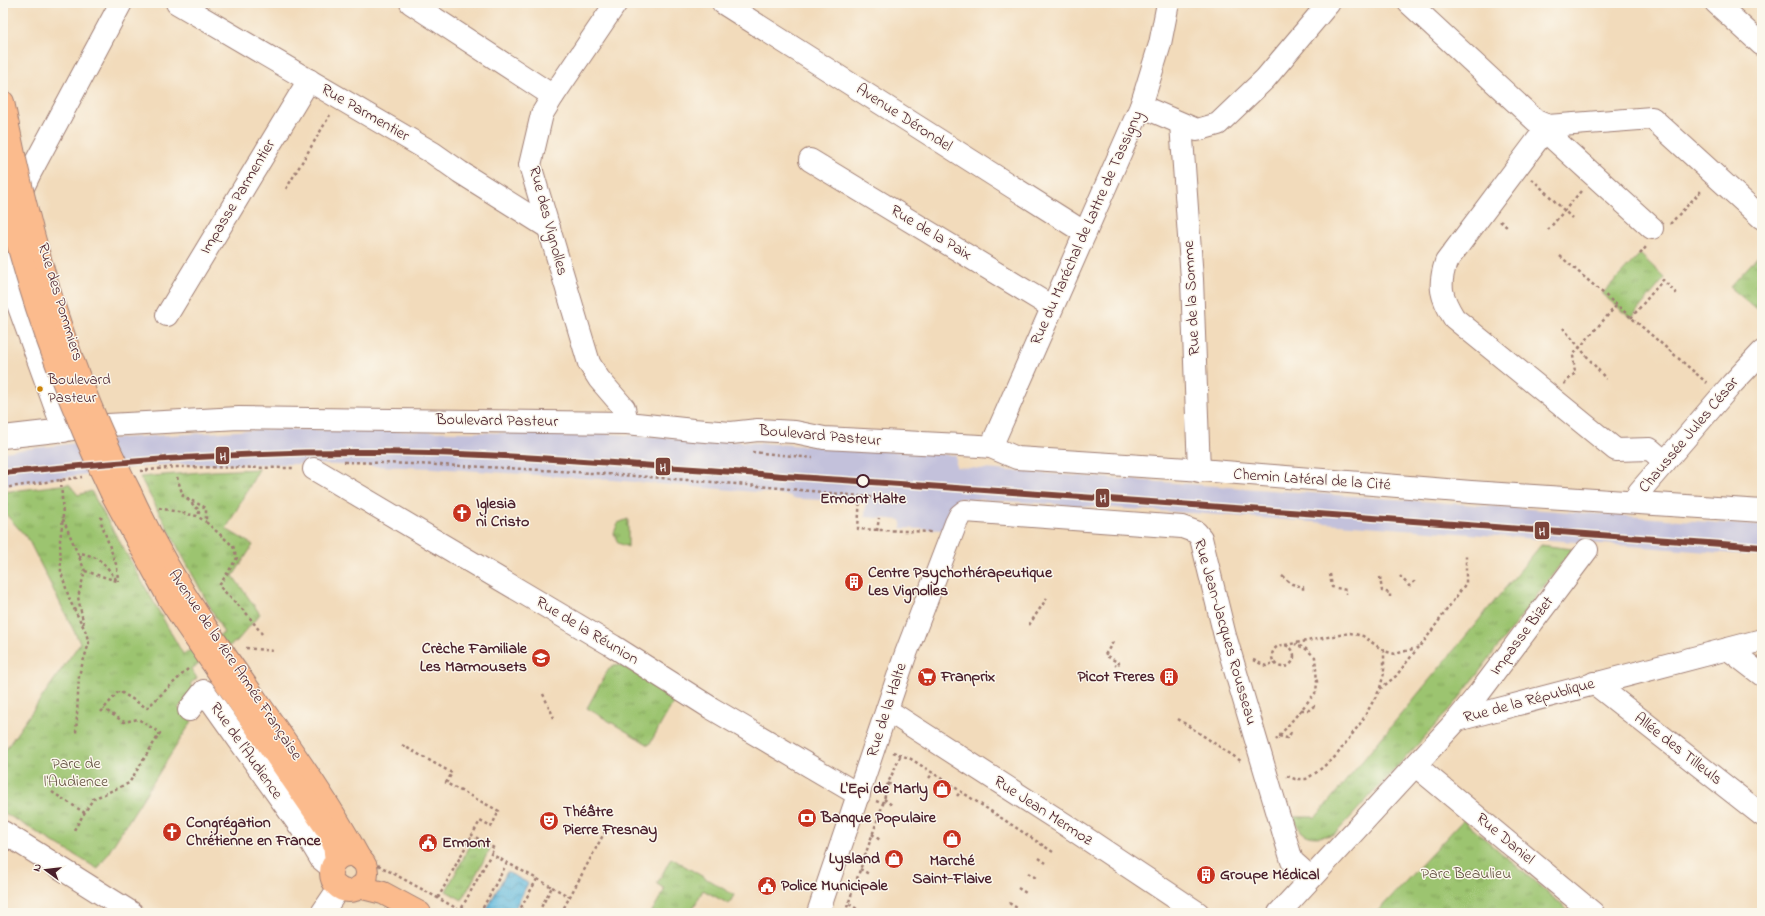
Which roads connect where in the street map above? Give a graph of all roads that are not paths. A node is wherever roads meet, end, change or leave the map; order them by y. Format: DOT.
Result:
graph roads {
  1 [pos="121,3"];
  2 [pos="177,3"];
  3 [pos="411,3"];
  4 [pos="616,3"];
  5 [pos="723,3"];
  6 [pos="1168,3"];
  7 [pos="1329,3"];
  8 [pos="1409,3"];
  9 [pos="1716,3"];
  10 [pos="1762,45"];
  11 [pos="309,80"];
  12 [pos="553,96"];
  13 [pos="3,102"];
  14 [pos="1140,106"];
  15 [pos="1181,124"];
  16 [pos="1547,128"];
  17 [pos="810,160"];
  18 [pos="30,173"];
  19 [pos="3,184"];
  20 [pos="1762,218"];
  21 [pos="549,228"];
  22 [pos="3,230"];
  23 [pos="1660,230"];
  24 [pos="1085,233"];
  25 [pos="5,271"];
  26 [pos="1052,307"];
  27 [pos="167,315"];
  28 [pos="1762,352"];
  29 [pos="627,423"];
  30 [pos="108,425"];
  31 [pos="64,431"];
  32 [pos="3,437"];
  33 [pos="991,448"];
  34 [pos="1665,462"];
  35 [pos="314,469"];
  36 [pos="1199,471"];
  37 [pos="121,493"];
  38 [pos="1636,502"];
  39 [pos="965,511"];
  40 [pos="1762,511"];
  41 [pos="1587,550"];
  42 [pos="1762,640"];
  43 [pos="1728,649"];
  44 [pos="1762,675"];
  45 [pos="1594,683"];
  46 [pos="189,710"];
  47 [pos="887,710"];
  48 [pos="1457,720"];
  49 [pos="1416,766"];
  50 [pos="865,797"];
  51 [pos="1762,815"];
  52 [pos="3,832"];
  53 [pos="352,871"];
  54 [pos="1311,878"];
  55 [pos="132,913"];
  56 [pos="322,913"];
  57 [pos="420,913"];
  58 [pos="818,913"];
  59 [pos="1198,913"];
  60 [pos="1279,913"];
  61 [pos="1594,913"];
  1 -- 18 [label="street, Rue des Pommiers"];
  2 -- 11 [label="street, Rue Parmentier"];
  3 -- 12 [label="street"];
  4 -- 12 [label="street, Rue des Vignolles"];
  5 -- 24 [label="street, Avenue Dérondel"];
  6 -- 14 [label="street, Rue du Maréchal de Lattre de Tassigny"];
  7 -- 15 [label="street"];
  8 -- 16 [label="street"];
  9 -- 10 [label="street"];
  11 -- 21 [label="street, Rue Parmentier"];
  11 -- 27 [label="street, Impasse Parmentier"];
  12 -- 21 [label="street, Rue des Vignolles"];
  13 -- 37 [label="main road, Avenue de la 1ère Armée Française, bridge"];
  14 -- 15 [label="street"];
  14 -- 24 [label="street, Rue du Maréchal de Lattre de Tassigny"];
  15 -- 36 [label="street, Rue de la Somme"];
  16 -- 20 [label="street"];
  16 -- 23 [label="street"];
  16 -- 34 [label="street"];
  17 -- 26 [label="street, Rue de la Paix"];
  18 -- 22 [label="street, Rue des Pommiers"];
  18 -- 30 [label="street, Rue des Pommiers"];
  19 -- 37 [label="main road, Avenue de la 1ère Armée Française, bridge"];
  21 -- 29 [label="street, Rue des Vignolles"];
  24 -- 26 [label="street, Rue du Maréchal de Lattre de Tassigny"];
  25 -- 31 [label="street"];
  26 -- 33 [label="street, Rue du Maréchal de Lattre de Tassigny"];
  28 -- 34 [label="street, Chaussée Jules César"];
  29 -- 30 [label="street, Boulevard Pasteur"];
  29 -- 33 [label="street, Boulevard Pasteur"];
  30 -- 31 [label="street, Boulevard Pasteur"];
  31 -- 32 [label="street, Boulevard Pasteur"];
  33 -- 36 [label="street, Chemin Latéral de la Cité"];
  34 -- 38 [label="street, Chaussée Jules César"];
  35 -- 50 [label="street, Rue de la Réunion"];
  36 -- 38 [label="street, Chemin Latéral de la Cité"];
  37 -- 53 [label="main road, Avenue de la 1ère Armée Française"];
  38 -- 40 [label="street, Chemin Latéral de la Cité"];
  39 -- 47 [label="street, Rue de la Halte"];
  39 -- 54 [label="street, Rue Jean-Jacques Rousseau"];
  41 -- 48 [label="street, Impasse Bizet"];
  42 -- 43 [label="street, Rue de la République"];
  43 -- 44 [label="street"];
  43 -- 45 [label="street, Rue de la République"];
  45 -- 48 [label="street, Rue de la République"];
  45 -- 51 [label="street, Allée des Tilleuls"];
  46 -- 53 [label="street, Rue de l'Audience"];
  47 -- 50 [label="street, Rue de la Halte"];
  47 -- 59 [label="street, Rue Jean Mermoz"];
  48 -- 49 [label="street, Rue de la République"];
  49 -- 54 [label="street, Rue de la République"];
  49 -- 61 [label="street, Rue Daniel"];
  50 -- 58 [label="street, Rue de la Halte"];
  52 -- 55 [label="street"];
  53 -- 56 [label="street"];
  53 -- 57 [label="main road, Avenue de la 1ère Armée Française"];
  54 -- 60 [label="street, Rue de la République"];
}
